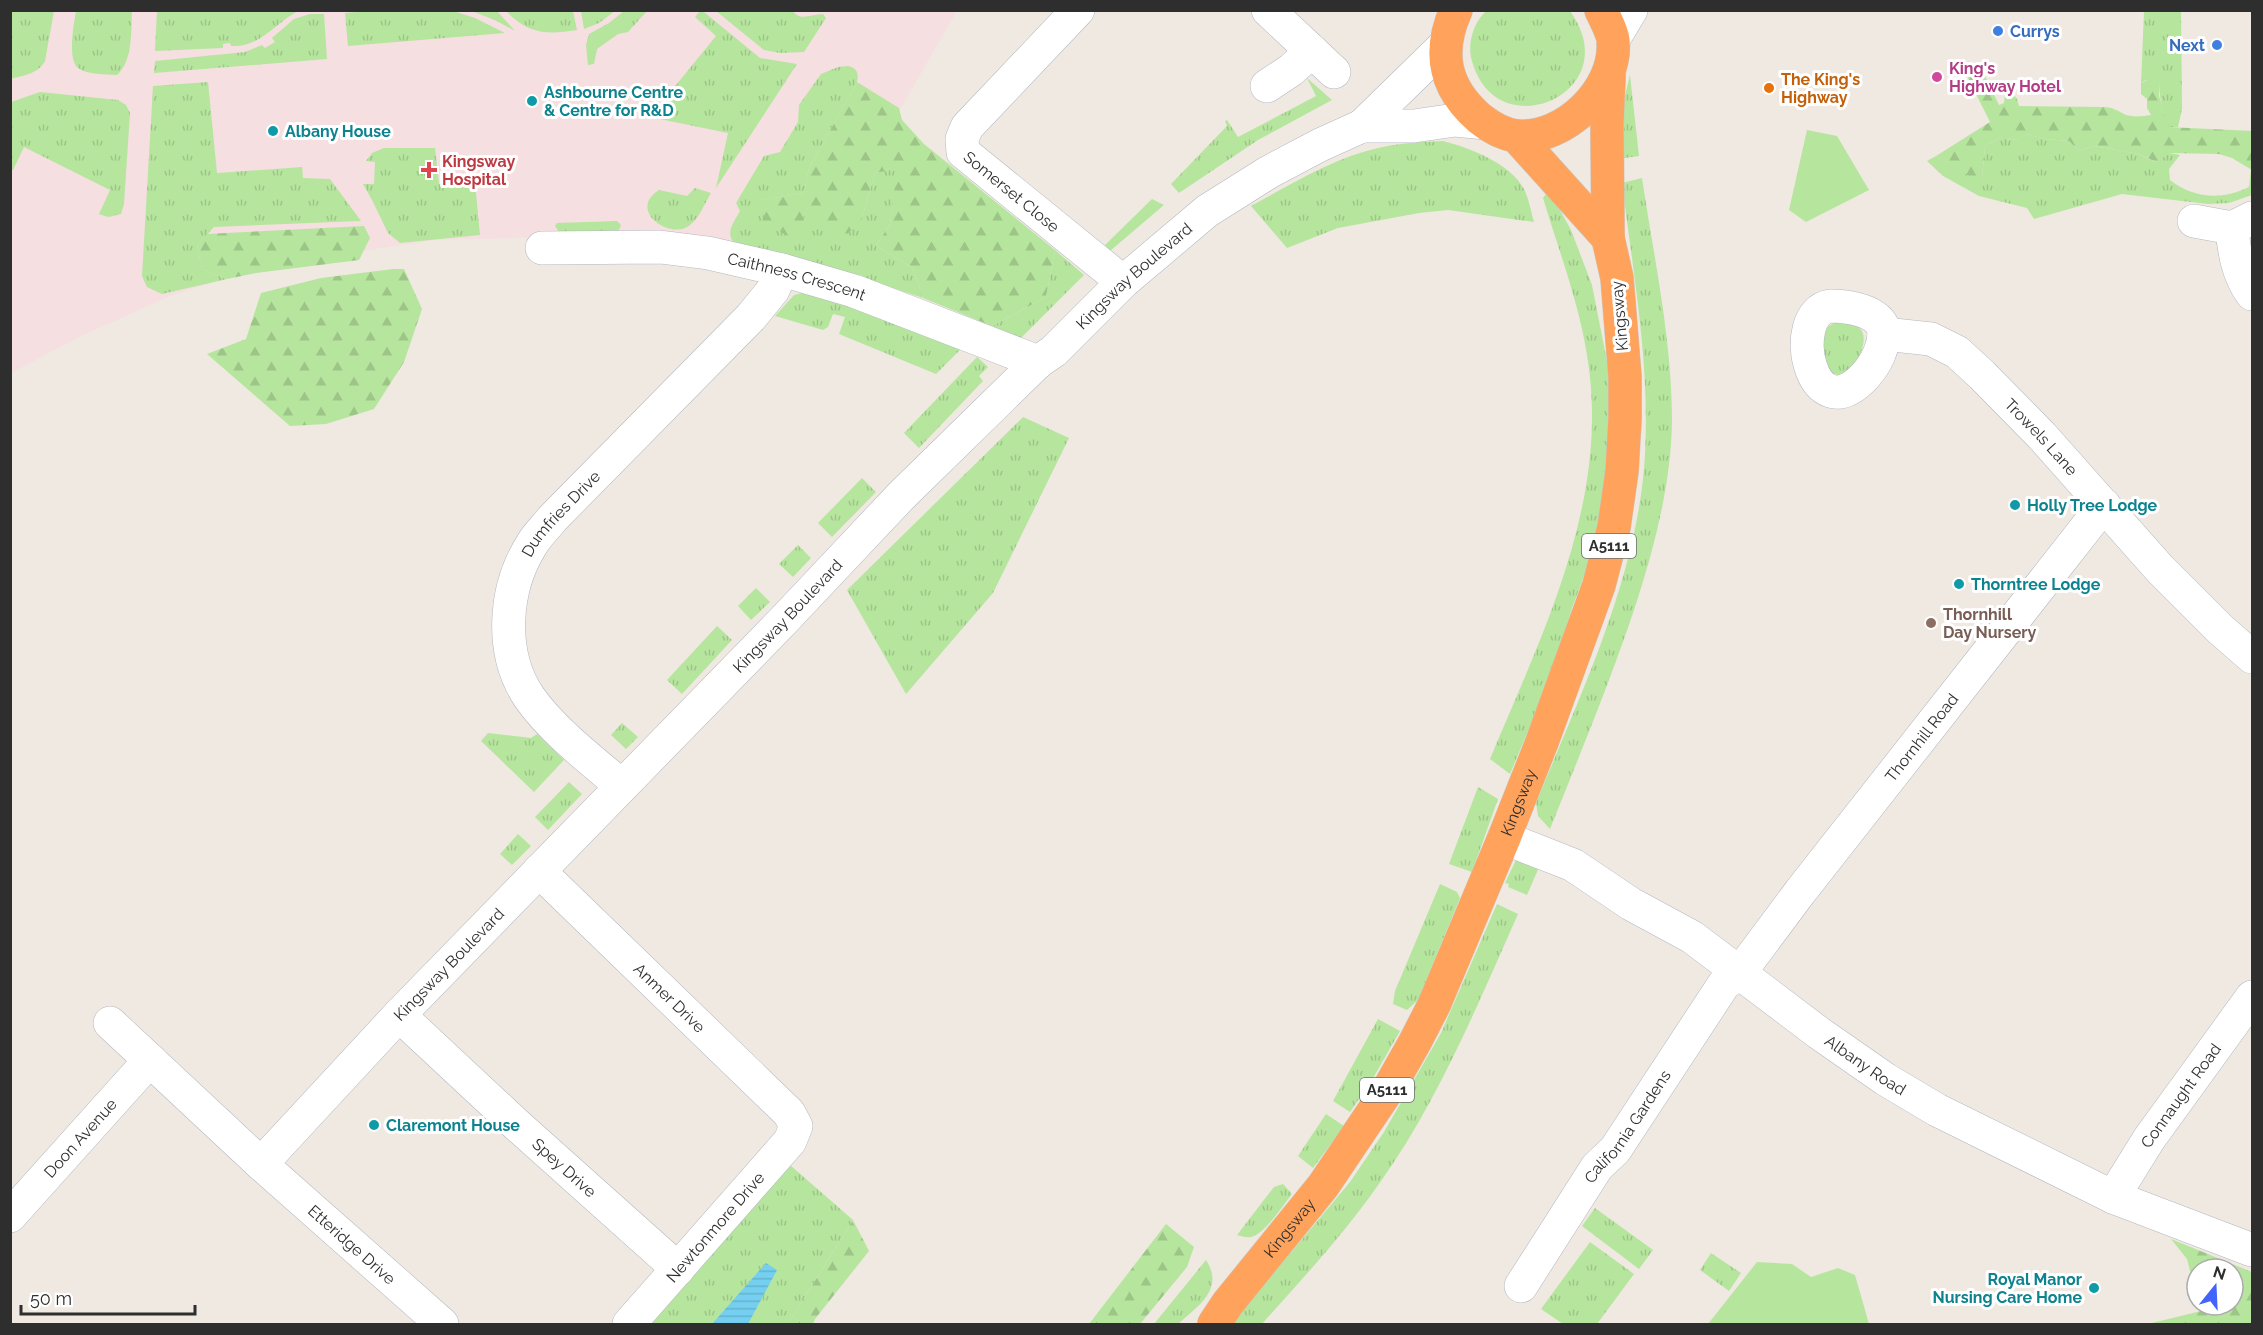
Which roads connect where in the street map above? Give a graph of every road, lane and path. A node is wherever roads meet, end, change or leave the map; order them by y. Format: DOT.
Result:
graph roads {
  1 [pos="1078,10"];
  2 [pos="1268,10"];
  3 [pos="1631,10"];
  4 [pos="1450,22"];
  5 [pos="1607,25"];
  6 [pos="1609,76"];
  7 [pos="1267,86"];
  8 [pos="1486,123"];
  9 [pos="1362,126"];
  10 [pos="1516,136"];
  11 [pos="2194,221"];
  12 [pos="2242,223"];
  13 [pos="1608,238"];
  14 [pos="542,248"];
  15 [pos="782,270"];
  16 [pos="1123,282"];
  17 [pos="2253,294"];
  18 [pos="1884,334"];
  19 [pos="1038,362"];
  20 [pos="2104,505"];
  21 [pos="2253,657"];
  22 [pos="622,786"];
  23 [pos="1504,838"];
  24 [pos="538,872"];
  25 [pos="1740,972"];
  26 [pos="2253,997"];
  27 [pos="399,1015"];
  28 [pos="110,1023"];
  29 [pos="150,1060"];
  30 [pos="796,1126"];
  31 [pos="261,1164"];
  32 [pos="2113,1197"];
  33 [pos="10,1216"];
  34 [pos="2253,1250"];
  35 [pos="678,1269"];
  36 [pos="1521,1286"];
  37 [pos="1221,1314"];
  38 [pos="442,1324"];
  39 [pos="629,1324"];
  40 [pos="1199,1324"];
  1 -- 16 [label="street, Somerset Close"];
  2 -- 7 [label="street"];
  3 -- 5 [label="street"];
  4 -- 8 [label="highway, A5111"];
  4 -- 9 [label="street"];
  5 -- 6 [label="highway, A5111"];
  6 -- 10 [label="highway"];
  6 -- 13 [label="highway, Kingsway / A5111"];
  8 -- 9 [label="street"];
  8 -- 10 [label="highway, A5111"];
  9 -- 16 [label="street, Kingsway Boulevard"];
  10 -- 13 [label="highway, Kingsway / A5111"];
  11 -- 12 [label="street"];
  12 -- 17 [label="street"];
  13 -- 23 [label="highway, Kingsway / A5111"];
  14 -- 15 [label="street, Caithness Crescent"];
  15 -- 19 [label="street, Caithness Crescent"];
  15 -- 22 [label="street, Dumfries Drive"];
  16 -- 19 [label="street, Kingsway Boulevard"];
  18 -- 20 [label="street, Trowels Lane"];
  19 -- 22 [label="street, Kingsway Boulevard"];
  20 -- 21 [label="street, Trowels Lane"];
  20 -- 25 [label="street, Thornhill Road"];
  22 -- 24 [label="street, Kingsway Boulevard"];
  23 -- 25 [label="street, Albany Road"];
  23 -- 37 [label="highway, Kingsway / A5111"];
  24 -- 27 [label="street, Kingsway Boulevard"];
  24 -- 30 [label="street, Anmer Drive"];
  25 -- 32 [label="street, Albany Road"];
  25 -- 36 [label="street, California Gardens"];
  26 -- 32 [label="street, Connaught Road"];
  27 -- 31 [label="street, Kingsway Boulevard"];
  27 -- 35 [label="street, Spey Drive"];
  28 -- 29 [label="street, Etteridge Drive"];
  29 -- 31 [label="street, Etteridge Drive"];
  29 -- 33 [label="street, Doon Avenue"];
  30 -- 35 [label="street, Newtonmore Drive"];
  31 -- 38 [label="street, Etteridge Drive"];
  32 -- 34 [label="street, Albany Road"];
  35 -- 39 [label="street, Newtonmore Drive"];
  37 -- 40 [label="highway, Kingsway / A5111"];
}
